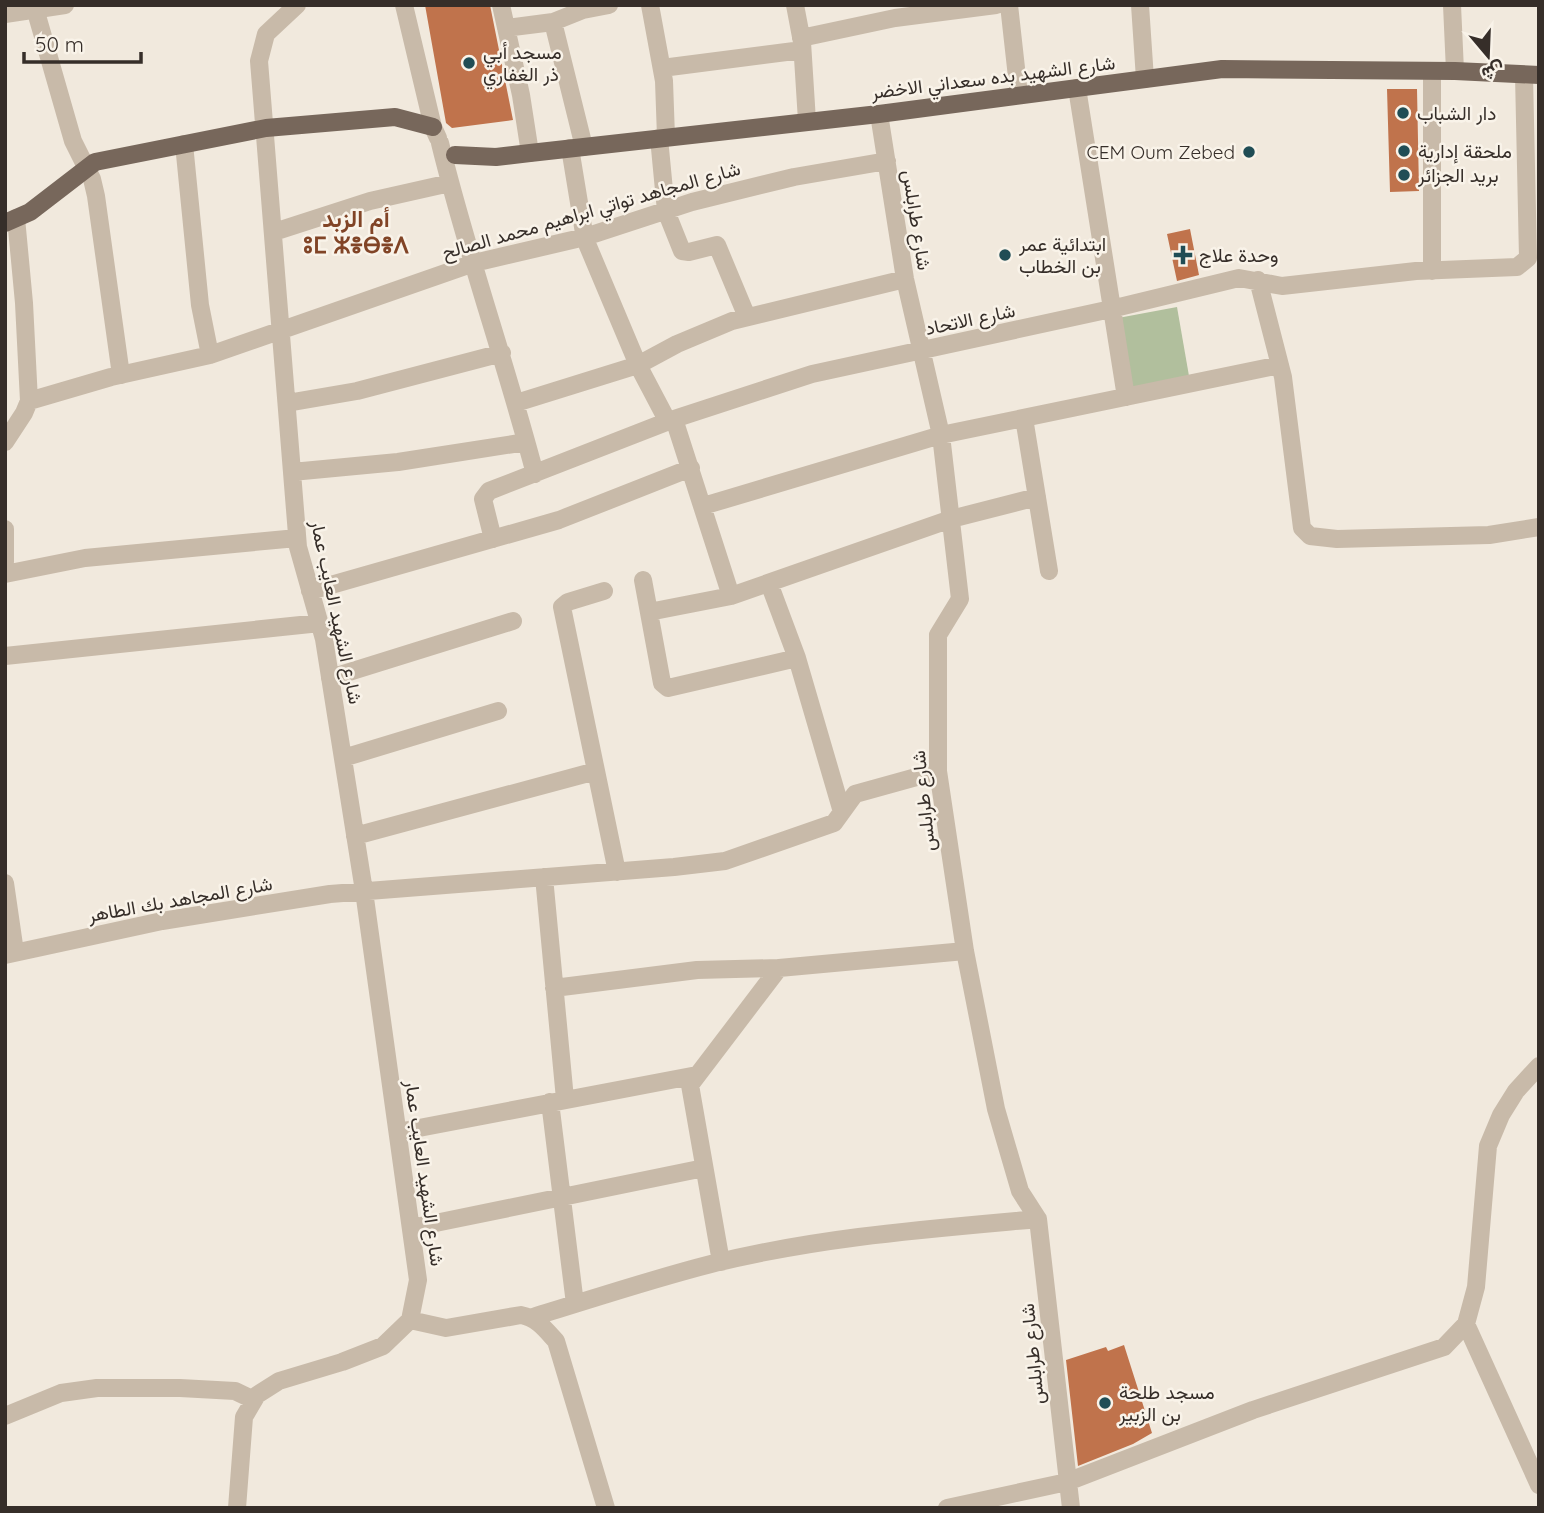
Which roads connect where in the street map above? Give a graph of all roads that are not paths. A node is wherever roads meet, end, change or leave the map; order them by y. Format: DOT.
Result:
graph roads {
  1 [pos="65,5"];
  2 [pos="297,5"];
  3 [pos="404,5"];
  4 [pos="501,5"];
  5 [pos="610,5"];
  6 [pos="650,5"];
  7 [pos="795,5"];
  8 [pos="996,5"];
  9 [pos="1009,5"];
  10 [pos="1140,5"];
  11 [pos="1452,5"];
  12 [pos="37,8"];
  13 [pos="5,14"];
  14 [pos="553,22"];
  15 [pos="506,28"];
  16 [pos="802,44"];
  17 [pos="662,68"];
  18 [pos="1432,71"];
  19 [pos="1455,71"];
  20 [pos="1531,75"];
  21 [pos="1145,79"];
  22 [pos="1077,88"];
  23 [pos="1019,95"];
  24 [pos="879,114"];
  25 [pos="807,121"];
  26 [pos="266,128"];
  27 [pos="437,135"];
  28 [pos="663,138"];
  29 [pos="184,144"];
  30 [pos="577,148"];
  31 [pos="530,153"];
  32 [pos="455,155"];
  33 [pos="887,161"];
  34 [pos="86,168"];
  35 [pos="450,183"];
  36 [pos="666,211"];
  37 [pos="8,220"];
  38 [pos="274,232"];
  39 [pos="585,237"];
  40 [pos="474,263"];
  41 [pos="1432,271"];
  42 [pos="905,279"];
  43 [pos="1258,280"];
  44 [pos="1111,309"];
  45 [pos="747,317"];
  46 [pos="281,331"];
  47 [pos="922,351"];
  48 [pos="502,353"];
  49 [pos="210,355"];
  50 [pos="638,365"];
  51 [pos="1280,365"];
  52 [pos="121,375"];
  53 [pos="1126,397"];
  54 [pos="29,401"];
  55 [pos="287,402"];
  56 [pos="516,403"];
  57 [pos="1024,418"];
  58 [pos="671,421"];
  59 [pos="941,435"];
  60 [pos="5,442"];
  61 [pos="526,442"];
  62 [pos="691,468"];
  63 [pos="292,472"];
  64 [pos="534,474"];
  65 [pos="1037,497"];
  66 [pos="703,506"];
  67 [pos="951,519"];
  68 [pos="1539,527"];
  69 [pos="5,529"];
  70 [pos="297,538"];
  71 [pos="493,539"];
  72 [pos="5,562"];
  73 [pos="1049,571"];
  74 [pos="5,575"];
  75 [pos="643,580"];
  76 [pos="769,583"];
  77 [pos="310,590"];
  78 [pos="604,591"];
  79 [pos="731,596"];
  80 [pos="649,612"];
  81 [pos="513,621"];
  82 [pos="320,623"];
  83 [pos="5,656"];
  84 [pos="797,658"];
  85 [pos="330,678"];
  86 [pos="498,711"];
  87 [pos="343,758"];
  88 [pos="596,771"];
  89 [pos="938,771"];
  90 [pos="842,812"];
  91 [pos="355,836"];
  92 [pos="617,872"];
  93 [pos="544,877"];
  94 [pos="5,883"];
  95 [pos="364,891"];
  96 [pos="964,951"];
  97 [pos="10,953"];
  98 [pos="779,968"];
  99 [pos="554,988"];
  100 [pos="1539,1066"];
  101 [pos="697,1075"];
  102 [pos="557,1101"];
  103 [pos="398,1132"];
  104 [pos="704,1168"];
  105 [pos="562,1198"];
  106 [pos="1038,1219"];
  107 [pos="411,1228"];
  108 [pos="721,1262"];
  109 [pos="575,1304"];
  110 [pos="533,1317"];
  111 [pos="411,1320"];
  112 [pos="1466,1324"];
  113 [pos="254,1400"];
  114 [pos="5,1416"];
  115 [pos="1068,1482"];
  116 [pos="1539,1485"];
  117 [pos="237,1508"];
  118 [pos="606,1508"];
  119 [pos="947,1508"];
  120 [pos="1071,1508"];
  1 -- 12 [label="street"];
  2 -- 26 [label="street, شارع الشهيد العايب عمار"];
  3 -- 27 [label="street"];
  4 -- 15 [label="street"];
  5 -- 14 [label="street"];
  6 -- 17 [label="street"];
  7 -- 16 [label="street"];
  8 -- 16 [label="street"];
  9 -- 23 [label="street"];
  10 -- 21 [label="street"];
  11 -- 19 [label="street"];
  12 -- 13 [label="street"];
  12 -- 34 [label="street"];
  14 -- 15 [label="street"];
  14 -- 30 [label="street"];
  15 -- 31 [label="street"];
  16 -- 17 [label="street"];
  16 -- 25 [label="street"];
  17 -- 28 [label="street"];
  18 -- 19 [label="main road, شارع الشهيد بده سعداني الاخضر"];
  18 -- 21 [label="main road, شارع الشهيد بده سعداني الاخضر"];
  18 -- 41 [label="street"];
  19 -- 20 [label="main road, شارع الشهيد بده سعداني الاخضر"];
  20 -- 41 [label="street, شارع الاتحاد"];
  21 -- 22 [label="main road, شارع الشهيد بده سعداني الاخضر"];
  22 -- 23 [label="main road, شارع الشهيد بده سعداني الاخضر"];
  22 -- 44 [label="street"];
  23 -- 24 [label="main road, شارع الشهيد بده سعداني الاخضر"];
  24 -- 25 [label="main road, شارع الشهيد بده سعداني الاخضر"];
  24 -- 33 [label="street, شارع طرابلس"];
  25 -- 28 [label="main road, شارع الشهيد بده سعداني الاخضر"];
  26 -- 27 [label="main road"];
  26 -- 29 [label="main road"];
  26 -- 38 [label="street, شارع الشهيد العايب عمار"];
  27 -- 32 [label="street"];
  27 -- 35 [label="street"];
  28 -- 30 [label="main road, شارع الشهيد بده سعداني الاخضر"];
  28 -- 36 [label="street"];
  29 -- 34 [label="main road"];
  29 -- 49 [label="street"];
  30 -- 31 [label="main road, شارع الشهيد بده سعداني الاخضر"];
  30 -- 39 [label="street"];
  31 -- 32 [label="main road, شارع الشهيد بده سعداني الاخضر"];
  33 -- 36 [label="street, شارع المجاهد تواتي ابراهيم محمد الصالح"];
  33 -- 42 [label="street, شارع طرابلس"];
  34 -- 37 [label="main road"];
  34 -- 52 [label="street"];
  35 -- 38 [label="street"];
  35 -- 40 [label="street"];
  36 -- 39 [label="street, شارع المجاهد تواتي ابراهيم محمد الصالح"];
  36 -- 45 [label="street"];
  37 -- 54 [label="street"];
  38 -- 46 [label="street, شارع الشهيد العايب عمار"];
  39 -- 40 [label="street, شارع المجاهد تواتي ابراهيم محمد الصالح"];
  39 -- 50 [label="street"];
  40 -- 46 [label="street, شارع المجاهد تواتي ابراهيم محمد الصالح"];
  40 -- 48 [label="street"];
  41 -- 43 [label="street, شارع الاتحاد"];
  42 -- 45 [label="street"];
  42 -- 47 [label="street, شارع طرابلس"];
  43 -- 44 [label="street, شارع الاتحاد"];
  43 -- 51 [label="street"];
  44 -- 47 [label="street, شارع الاتحاد"];
  44 -- 53 [label="street"];
  45 -- 50 [label="street"];
  46 -- 49 [label="street, شارع المجاهد تواتي ابراهيم محمد الصالح"];
  46 -- 55 [label="street, شارع الشهيد العايب عمار"];
  47 -- 58 [label="street, شارع الاتحاد"];
  47 -- 59 [label="street, شارع طرابلس"];
  48 -- 55 [label="street"];
  48 -- 56 [label="street"];
  49 -- 52 [label="street, شارع المجاهد تواتي ابراهيم محمد الصالح"];
  50 -- 56 [label="street"];
  50 -- 58 [label="street"];
  51 -- 53 [label="street"];
  51 -- 68 [label="street"];
  52 -- 54 [label="street, شارع المجاهد تواتي ابراهيم محمد الصالح"];
  53 -- 57 [label="street"];
  54 -- 60 [label="street"];
  55 -- 63 [label="street, شارع الشهيد العايب عمار"];
  56 -- 61 [label="street"];
  57 -- 59 [label="street"];
  57 -- 65 [label="street"];
  58 -- 62 [label="street"];
  58 -- 64 [label="street, شارع الاتحاد"];
  59 -- 66 [label="street"];
  59 -- 67 [label="street, شارع طرابلس"];
  61 -- 63 [label="street"];
  61 -- 64 [label="street"];
  62 -- 66 [label="street"];
  62 -- 71 [label="street"];
  63 -- 70 [label="street, شارع الشهيد العايب عمار"];
  64 -- 71 [label="street, شارع الاتحاد"];
  65 -- 67 [label="street"];
  65 -- 73 [label="street"];
  66 -- 79 [label="street"];
  67 -- 76 [label="street"];
  67 -- 89 [label="street, شارع طرابلس"];
  69 -- 72 [label="street"];
  70 -- 74 [label="street"];
  70 -- 77 [label="street, شارع الشهيد العايب عمار"];
  71 -- 77 [label="street"];
  75 -- 80 [label="street"];
  76 -- 79 [label="street"];
  76 -- 84 [label="street"];
  77 -- 82 [label="street, شارع الشهيد العايب عمار"];
  78 -- 88 [label="street"];
  79 -- 80 [label="street"];
  80 -- 84 [label="street"];
  81 -- 85 [label="street"];
  82 -- 83 [label="street"];
  82 -- 85 [label="street, شارع الشهيد العايب عمار"];
  84 -- 90 [label="street"];
  85 -- 87 [label="street, شارع الشهيد العايب عمار"];
  86 -- 87 [label="street"];
  87 -- 91 [label="street, شارع الشهيد العايب عمار"];
  88 -- 91 [label="street"];
  88 -- 92 [label="street"];
  89 -- 90 [label="street, شارع المجاهد بك الطاهر"];
  89 -- 96 [label="street, شارع طرابلس"];
  90 -- 92 [label="street, شارع المجاهد بك الطاهر"];
  91 -- 95 [label="street, شارع الشهيد العايب عمار"];
  92 -- 93 [label="street, شارع المجاهد بك الطاهر"];
  93 -- 95 [label="street, شارع المجاهد بك الطاهر"];
  93 -- 99 [label="street"];
  94 -- 97 [label="street"];
  95 -- 97 [label="street, شارع المجاهد بك الطاهر"];
  95 -- 103 [label="street, شارع الشهيد العايب عمار"];
  96 -- 98 [label="street"];
  96 -- 106 [label="street, شارع طرابلس"];
  98 -- 99 [label="street"];
  98 -- 101 [label="street"];
  99 -- 102 [label="street"];
  100 -- 112 [label="street"];
  101 -- 102 [label="street"];
  101 -- 104 [label="street"];
  102 -- 103 [label="street"];
  102 -- 105 [label="street"];
  103 -- 107 [label="street, شارع الشهيد العايب عمار"];
  104 -- 105 [label="street"];
  104 -- 108 [label="street"];
  105 -- 107 [label="street"];
  105 -- 109 [label="street"];
  106 -- 108 [label="street"];
  106 -- 115 [label="street, شارع طرابلس"];
  107 -- 111 [label="street, شارع الشهيد العايب عمار"];
  108 -- 109 [label="street"];
  109 -- 110 [label="street"];
  110 -- 111 [label="street"];
  110 -- 118 [label="street"];
  111 -- 113 [label="street"];
  112 -- 115 [label="street"];
  112 -- 116 [label="street"];
  113 -- 114 [label="street"];
  113 -- 117 [label="street"];
  115 -- 119 [label="street"];
  115 -- 120 [label="street, شارع طرابلس"];
}
